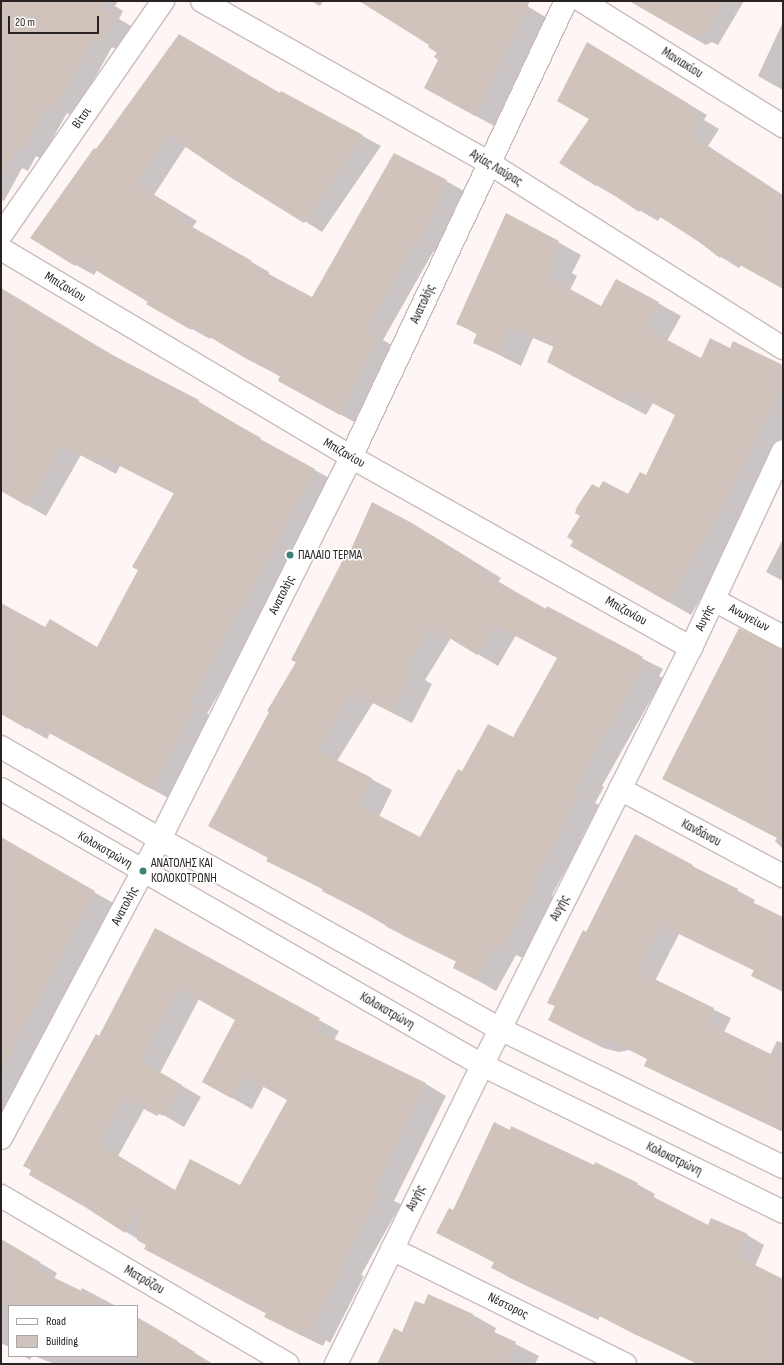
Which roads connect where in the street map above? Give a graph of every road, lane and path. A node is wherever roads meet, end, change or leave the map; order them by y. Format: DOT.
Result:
graph roads {
  1 [pos="163,1"];
  2 [pos="202,1"];
  3 [pos="566,1"];
  4 [pos="582,1"];
  5 [pos="783,126"];
  6 [pos="489,163"];
  7 [pos="1,235"];
  8 [pos="1,249"];
  9 [pos="783,348"];
  10 [pos="783,451"];
  11 [pos="351,457"];
  12 [pos="714,600"];
  13 [pos="783,637"];
  14 [pos="691,648"];
  15 [pos="1,747"];
  16 [pos="1,789"];
  17 [pos="620,789"];
  18 [pos="160,839"];
  19 [pos="143,872"];
  20 [pos="783,876"];
  21 [pos="500,1029"];
  22 [pos="482,1065"];
  23 [pos="1,1138"];
  24 [pos="783,1167"];
  25 [pos="1,1196"];
  26 [pos="783,1212"];
  27 [pos="392,1249"];
  28 [pos="287,1364"];
  29 [pos="336,1364"];
  30 [pos="625,1364"];
  1 -- 7 [label="street, Βίτσι"];
  2 -- 6 [label="street, Αγίας Λαύρας"];
  3 -- 6 [label="street, Ανατολής"];
  4 -- 5 [label="street, Μανιακίου"];
  6 -- 9 [label="street, Αγίας Λαύρας"];
  6 -- 11 [label="street, Ανατολής"];
  8 -- 11 [label="street, Μπιζανίου"];
  10 -- 12 [label="street, Αυγής"];
  11 -- 14 [label="street, Μπιζανίου"];
  11 -- 18 [label="street, Ανατολής"];
  12 -- 13 [label="street, Ανωγείων"];
  12 -- 14 [label="street, Αυγής"];
  14 -- 17 [label="street, Αυγής"];
  15 -- 18 [label="street"];
  16 -- 19 [label="street, Κολοκοτρώνη"];
  17 -- 20 [label="street, Κανδάνου"];
  17 -- 21 [label="street, Αυγής"];
  18 -- 19 [label="street, Ανατολής"];
  18 -- 21 [label="street"];
  19 -- 22 [label="street, Κολοκοτρώνη"];
  19 -- 23 [label="street, Ανατολής"];
  21 -- 22 [label="street, Αυγής"];
  21 -- 24 [label="street"];
  22 -- 26 [label="street, Κολοκοτρώνη"];
  22 -- 27 [label="street, Αυγής"];
  25 -- 28 [label="street, Ματρόζου"];
  27 -- 29 [label="street, Αυγής"];
  27 -- 30 [label="street, Νέστορος"];
}
